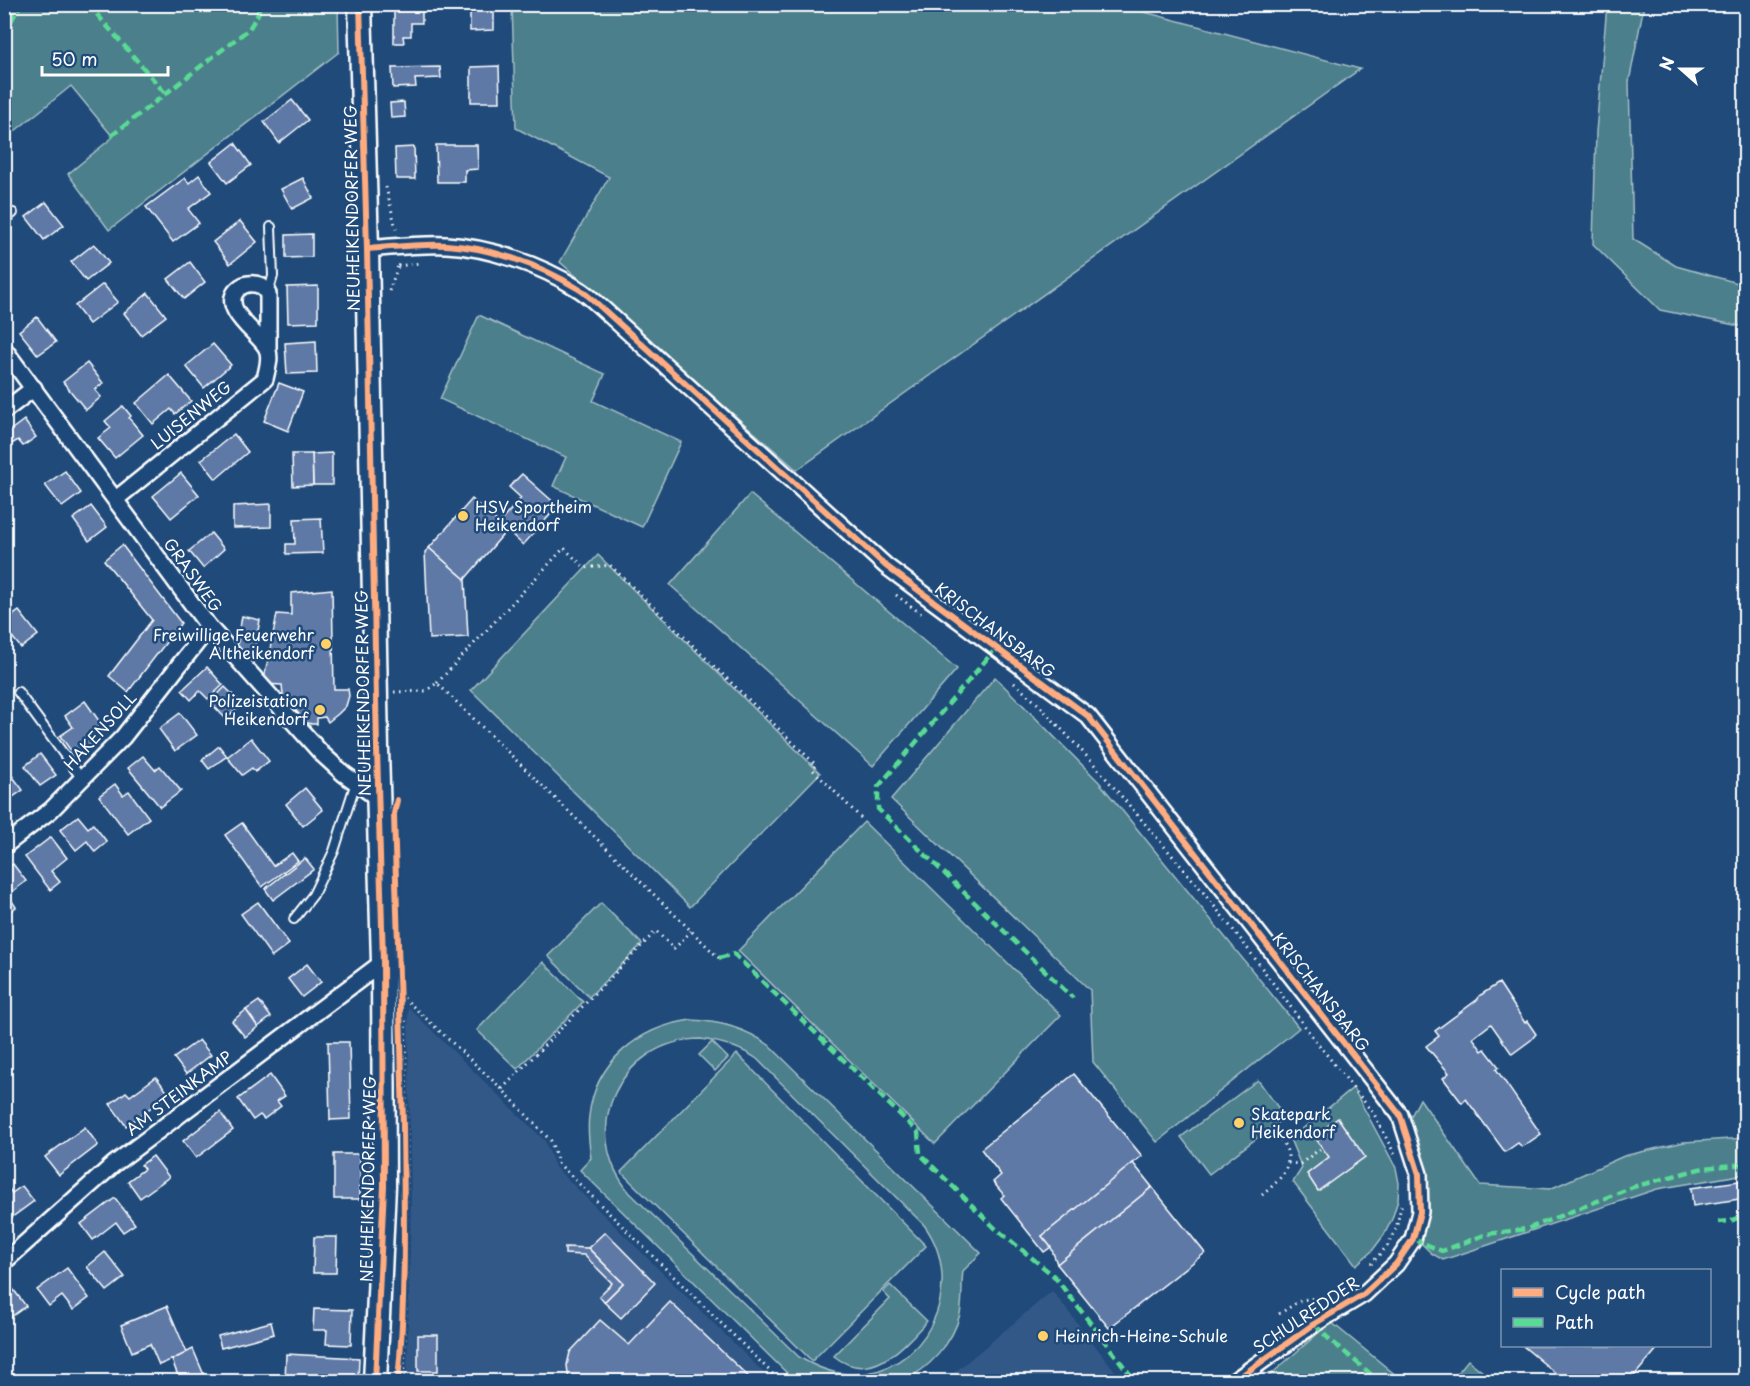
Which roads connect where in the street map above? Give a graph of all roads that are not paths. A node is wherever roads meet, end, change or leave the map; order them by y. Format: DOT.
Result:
graph roads {
  1 [pos="360,4"];
  2 [pos="13,213"];
  3 [pos="4,220"];
  4 [pos="272,227"];
  5 [pos="367,249"];
  6 [pos="268,294"];
  7 [pos="268,348"];
  8 [pos="4,349"];
  9 [pos="34,388"];
  10 [pos="4,411"];
  11 [pos="116,499"];
  12 [pos="209,627"];
  13 [pos="18,692"];
  14 [pos="82,779"];
  15 [pos="356,782"];
  16 [pos="378,799"];
  17 [pos="4,846"];
  18 [pos="294,919"];
  19 [pos="383,962"];
  20 [pos="1413,1239"];
  21 [pos="4,1262"];
  22 [pos="375,1382"];
  23 [pos="1233,1382"];
  1 -- 5 [label="street, NEUHEIKENDORFER WEG"];
  2 -- 3 [label="lane"];
  4 -- 6 [label="lane"];
  5 -- 16 [label="street, NEUHEIKENDORFER WEG"];
  5 -- 20 [label="street, KRISCHANSBARG"];
  6 -- 7 [label="street, LUISENWEG"];
  6 -- 7 [label="street"];
  7 -- 11 [label="street, LUISENWEG"];
  8 -- 9 [label="street, GRASWEG"];
  9 -- 10 [label="street"];
  9 -- 11 [label="street, GRASWEG"];
  11 -- 12 [label="street, GRASWEG"];
  12 -- 14 [label="street, HAKENSOLL"];
  12 -- 15 [label="street, GRASWEG"];
  13 -- 14 [label="lane"];
  14 -- 17 [label="street, HAKENSOLL"];
  15 -- 16 [label="street, GRASWEG"];
  15 -- 18 [label="lane"];
  16 -- 19 [label="street, NEUHEIKENDORFER WEG"];
  19 -- 21 [label="street, AM STEINKAMP"];
  19 -- 22 [label="street, NEUHEIKENDORFER WEG"];
  20 -- 23 [label="street, SCHULREDDER"];
}
